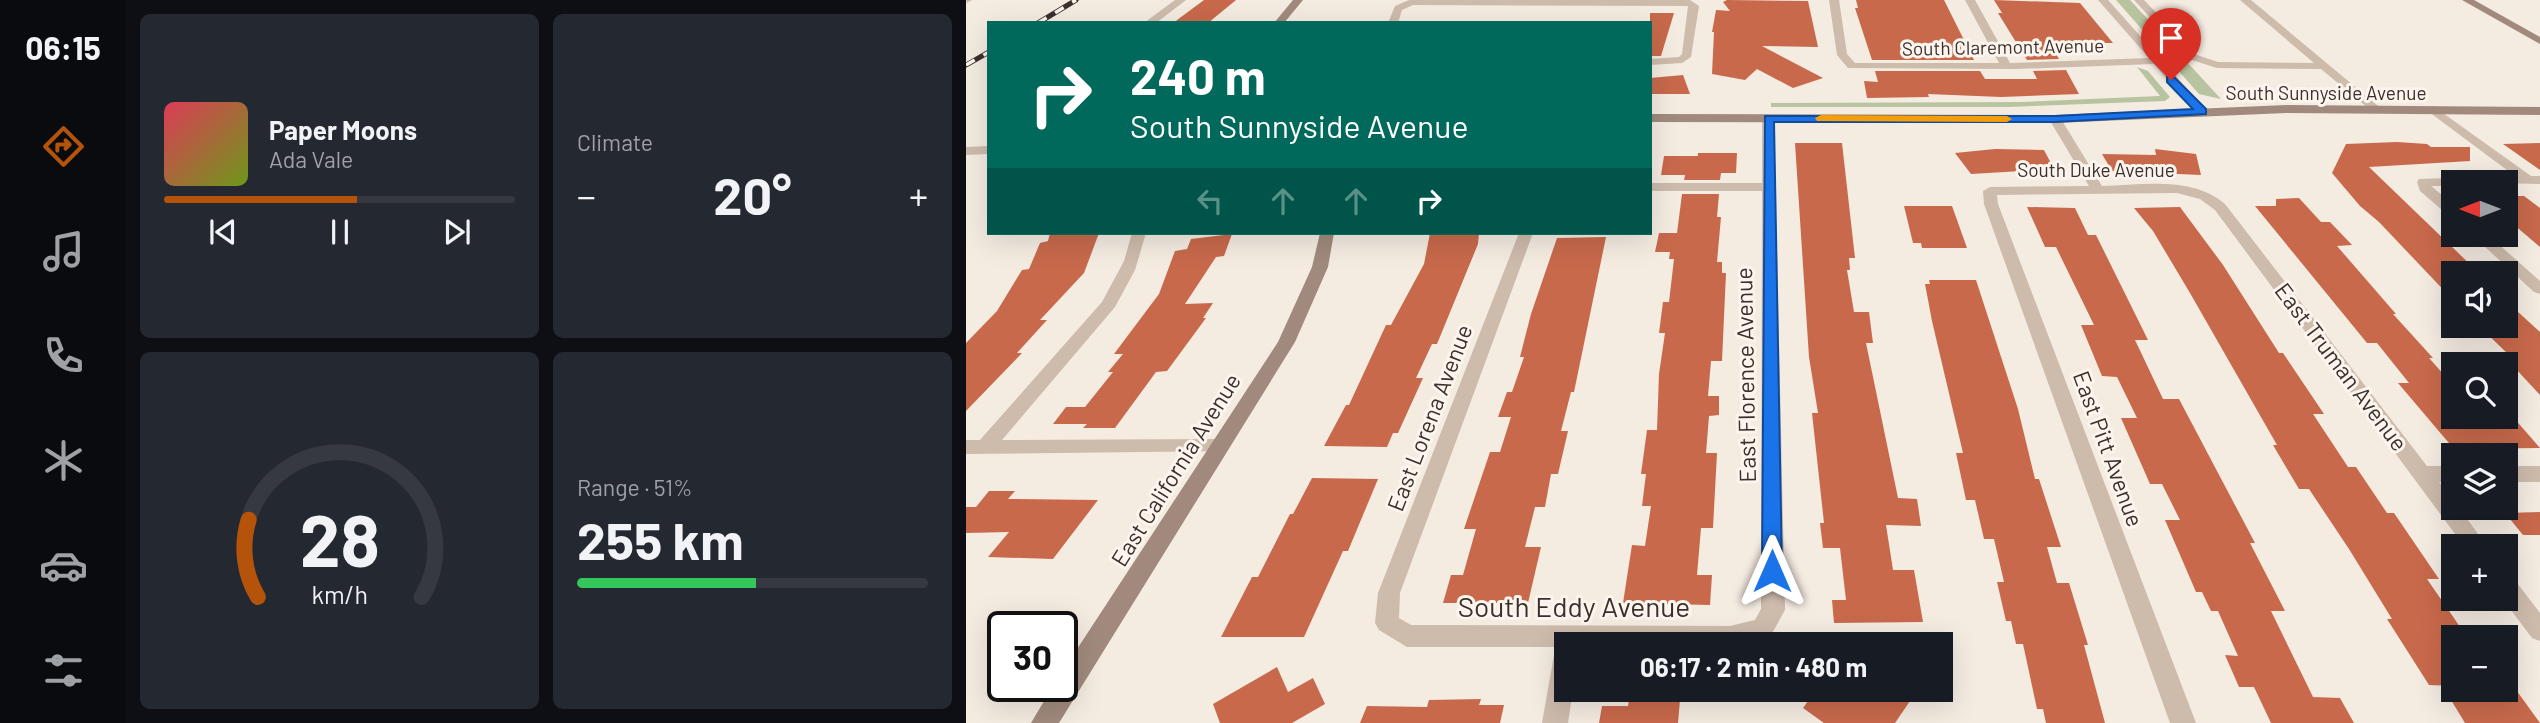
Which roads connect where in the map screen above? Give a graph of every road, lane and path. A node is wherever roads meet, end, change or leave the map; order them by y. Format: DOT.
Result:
graph roads {
  1 [pos="1181,0"];
  2 [pos="1298,0"];
  3 [pos="1834,0"];
  4 [pos="1970,0"];
  5 [pos="2103,0"];
  6 [pos="2139,0"];
  7 [pos="2245,0"];
  8 [pos="2467,0"];
  9 [pos="2487,0"];
  10 [pos="1152,21"];
  11 [pos="1281,21"];
  12 [pos="1394,21"];
  13 [pos="2540,30"];
  14 [pos="2540,41"];
  15 [pos="2154,61"];
  16 [pos="1652,62"];
  17 [pos="2006,66"];
  18 [pos="2324,66"];
  19 [pos="2377,110"];
  20 [pos="2433,110"];
  21 [pos="2540,111"];
  22 [pos="2202,112"];
  23 [pos="1652,118"];
  24 [pos="1768,118"];
  25 [pos="2055,119"];
  26 [pos="966,150"];
  27 [pos="987,150"];
  28 [pos="2534,180"];
  29 [pos="2441,182"];
  30 [pos="1652,187"];
  31 [pos="1769,187"];
  32 [pos="2098,190"];
  33 [pos="1990,191"];
  34 [pos="2202,193"];
  35 [pos="2441,202"];
  36 [pos="1138,235"];
  37 [pos="1327,235"];
  38 [pos="1525,235"];
  39 [pos="2493,247"];
  40 [pos="2540,289"];
  41 [pos="1219,446"];
  42 [pos="976,447"];
  43 [pos="2422,474"];
  44 [pos="2441,474"];
  45 [pos="2518,474"];
  46 [pos="2540,474"];
  47 [pos="2467,534"];
  48 [pos="2518,602"];
  49 [pos="1387,623"];
  50 [pos="1763,628"];
  51 [pos="2540,631"];
  52 [pos="1748,632"];
  53 [pos="1554,644"];
  54 [pos="1558,702"];
  55 [pos="1044,723"];
  56 [pos="1555,723"];
  57 [pos="2183,723"];
  1 -- 10 [label="street"];
  2 -- 11 [label="street"];
  3 -- 17 [label="street, South Claremont Avenue"];
  4 -- 17 [label="street"];
  5 -- 15 [label="street"];
  6 -- 18 [label="street"];
  7 -- 18 [label="street"];
  8 -- 14 [label="street"];
  9 -- 13 [label="street"];
  12 -- 16 [label="street"];
  15 -- 17 [label="street, South Claremont Avenue"];
  15 -- 22 [label="street"];
  18 -- 19 [label="street"];
  19 -- 20 [label="street, South Sunnyside Avenue"];
  19 -- 22 [label="street, South Sunnyside Avenue"];
  20 -- 21 [label="street, South Sunnyside Avenue"];
  20 -- 28 [label="street"];
  22 -- 25 [label="street, South Sunnyside Avenue"];
  23 -- 24 [label="street, South Sunnyside Avenue"];
  24 -- 25 [label="street, South Sunnyside Avenue"];
  24 -- 31 [label="street, East Florence Avenue"];
  25 -- 32 [label="street"];
  26 -- 27 [label="street"];
  29 -- 35 [label="street"];
  30 -- 31 [label="street"];
  31 -- 50 [label="street, East Florence Avenue"];
  32 -- 33 [label="street, South Duke Avenue"];
  32 -- 34 [label="street, South Duke Avenue"];
  33 -- 57 [label="street, East Pitt Avenue"];
  34 -- 43 [label="street, East Truman Avenue"];
  36 -- 42 [label="street"];
  37 -- 41 [label="street, East California Avenue"];
  38 -- 49 [label="street, East Lorena Avenue"];
  39 -- 40 [label="street"];
  41 -- 42 [label="street"];
  41 -- 55 [label="street, East California Avenue"];
  43 -- 44 [label="street"];
  43 -- 47 [label="street, East Truman Avenue"];
  45 -- 46 [label="street"];
  48 -- 51 [label="street"];
  49 -- 53 [label="street, South Eddy Avenue"];
  50 -- 52 [label="street, South Eddy Avenue"];
  54 -- 56 [label="street"];
}
